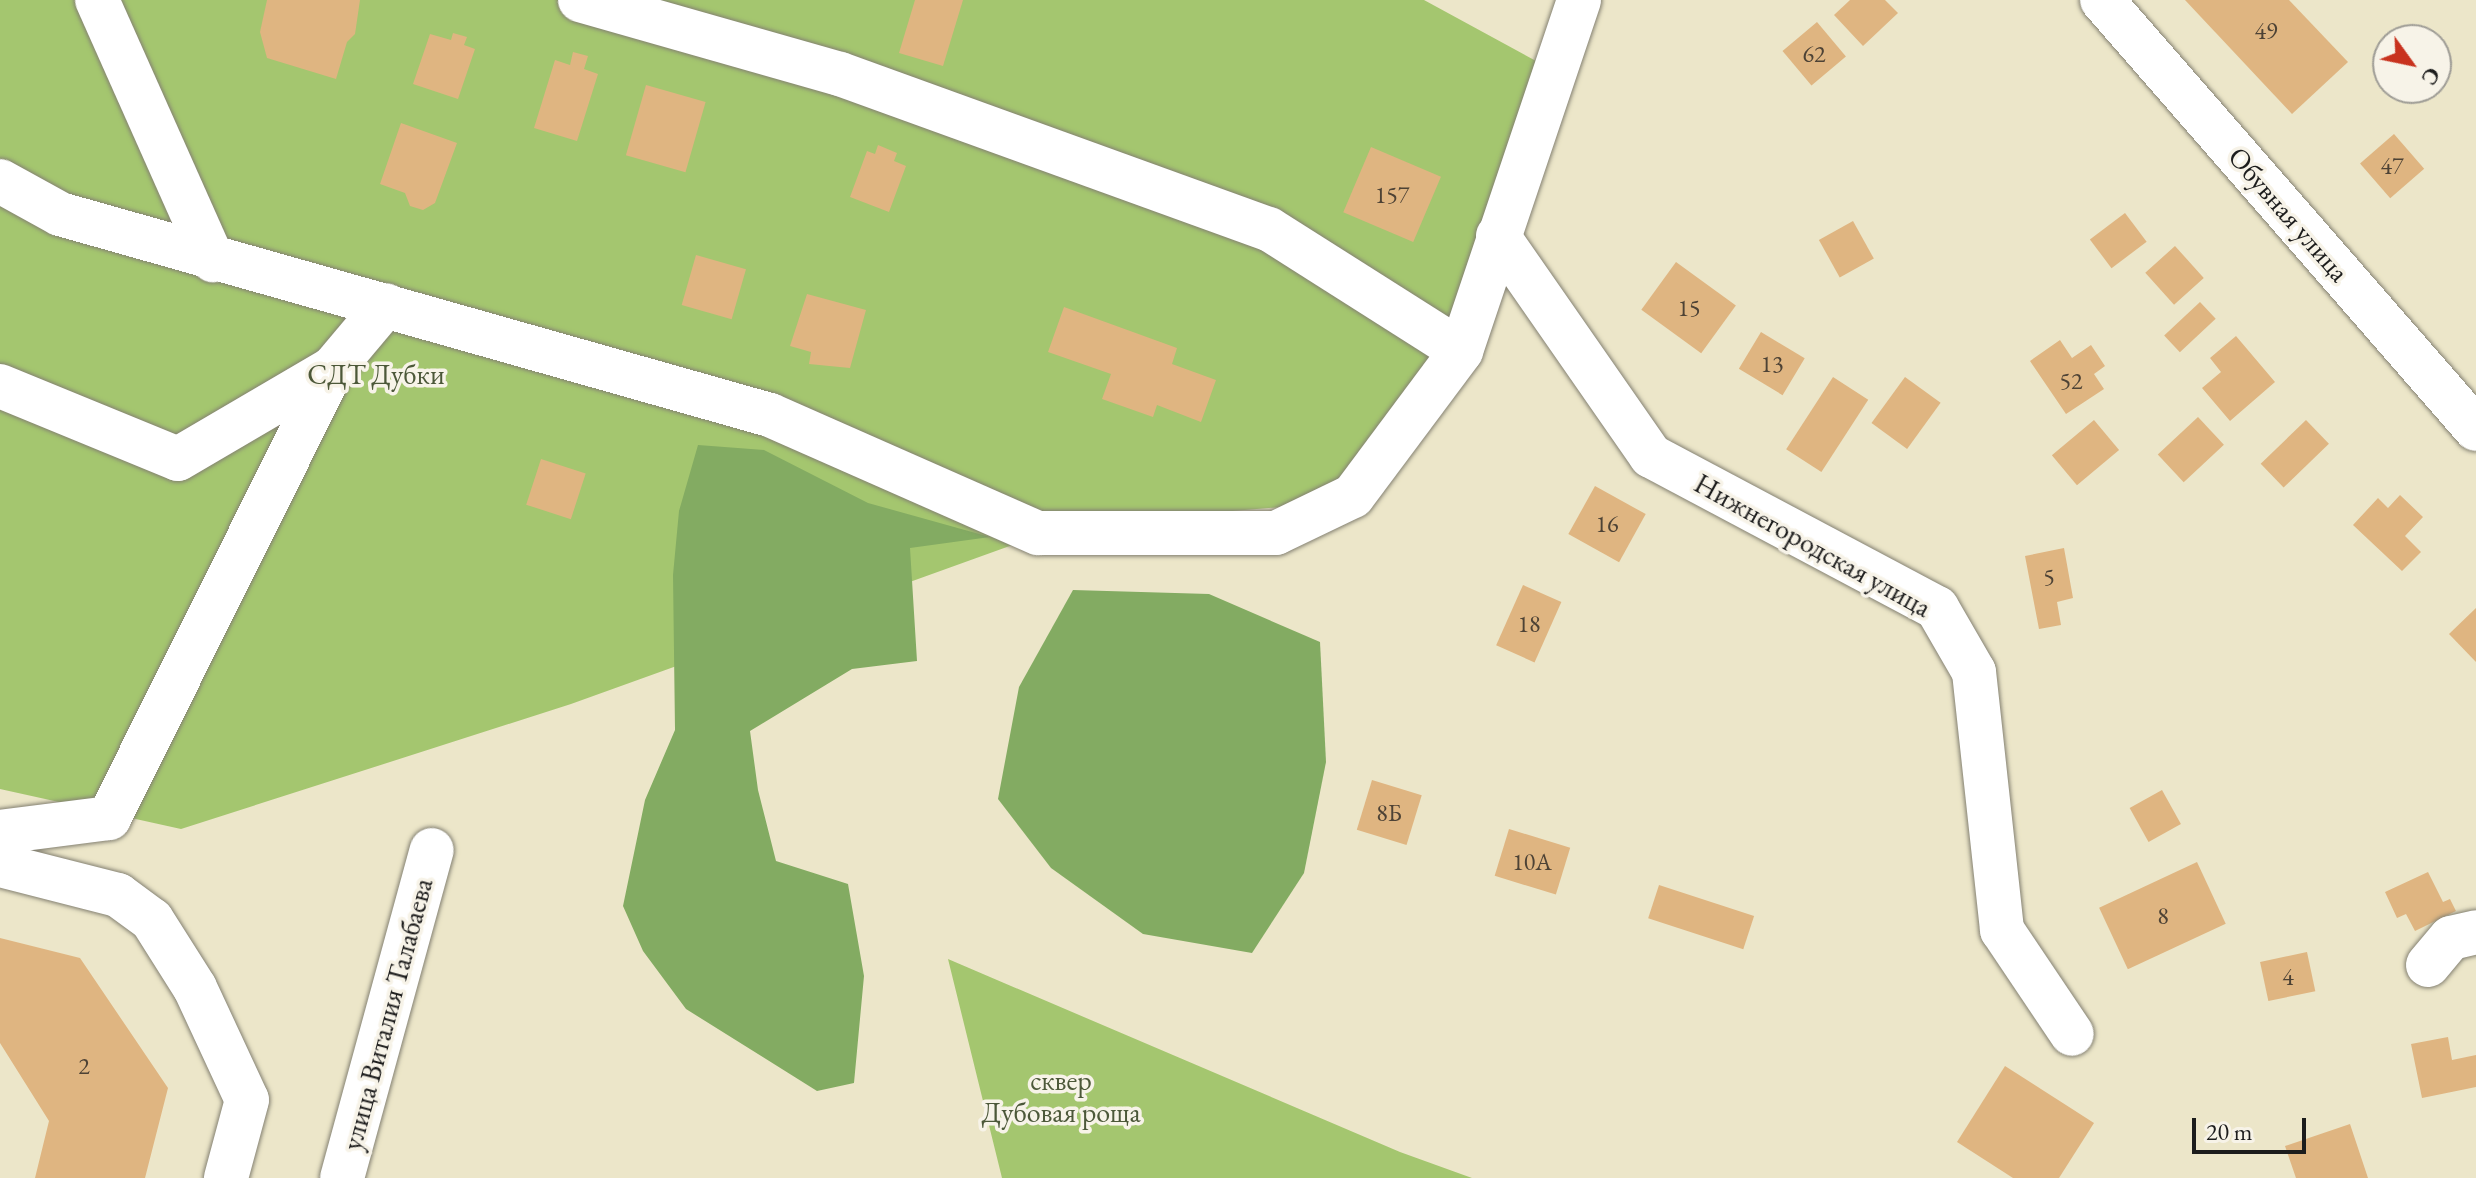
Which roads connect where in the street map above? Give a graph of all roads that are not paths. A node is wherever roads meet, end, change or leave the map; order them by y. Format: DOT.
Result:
graph roads {
  1 [pos="97,0"];
  2 [pos="580,0"];
  3 [pos="1579,0"];
  4 [pos="2102,0"];
  5 [pos="0,181"];
  6 [pos="1498,236"];
  7 [pos="213,260"];
  8 [pos="386,305"];
  9 [pos="1461,351"];
  10 [pos="333,368"];
  11 [pos="0,386"];
  12 [pos="2476,429"];
  13 [pos="0,832"];
  14 [pos="432,850"];
  15 [pos="0,865"];
  16 [pos="2476,932"];
  17 [pos="2428,965"];
  18 [pos="2072,1034"];
  19 [pos="226,1178"];
  20 [pos="342,1178"];
  1 -- 7 [label="street"];
  2 -- 9 [label="street"];
  3 -- 6 [label="street"];
  4 -- 12 [label="street, Обувная улица"];
  5 -- 7 [label="street"];
  6 -- 9 [label="street"];
  6 -- 18 [label="street, Нижнегородская улица"];
  7 -- 8 [label="street"];
  8 -- 9 [label="street"];
  8 -- 10 [label="street"];
  10 -- 11 [label="street"];
  10 -- 13 [label="street"];
  14 -- 20 [label="street, улица Виталия Талабаева"];
  15 -- 19 [label="street"];
  16 -- 17 [label="street"];
}
